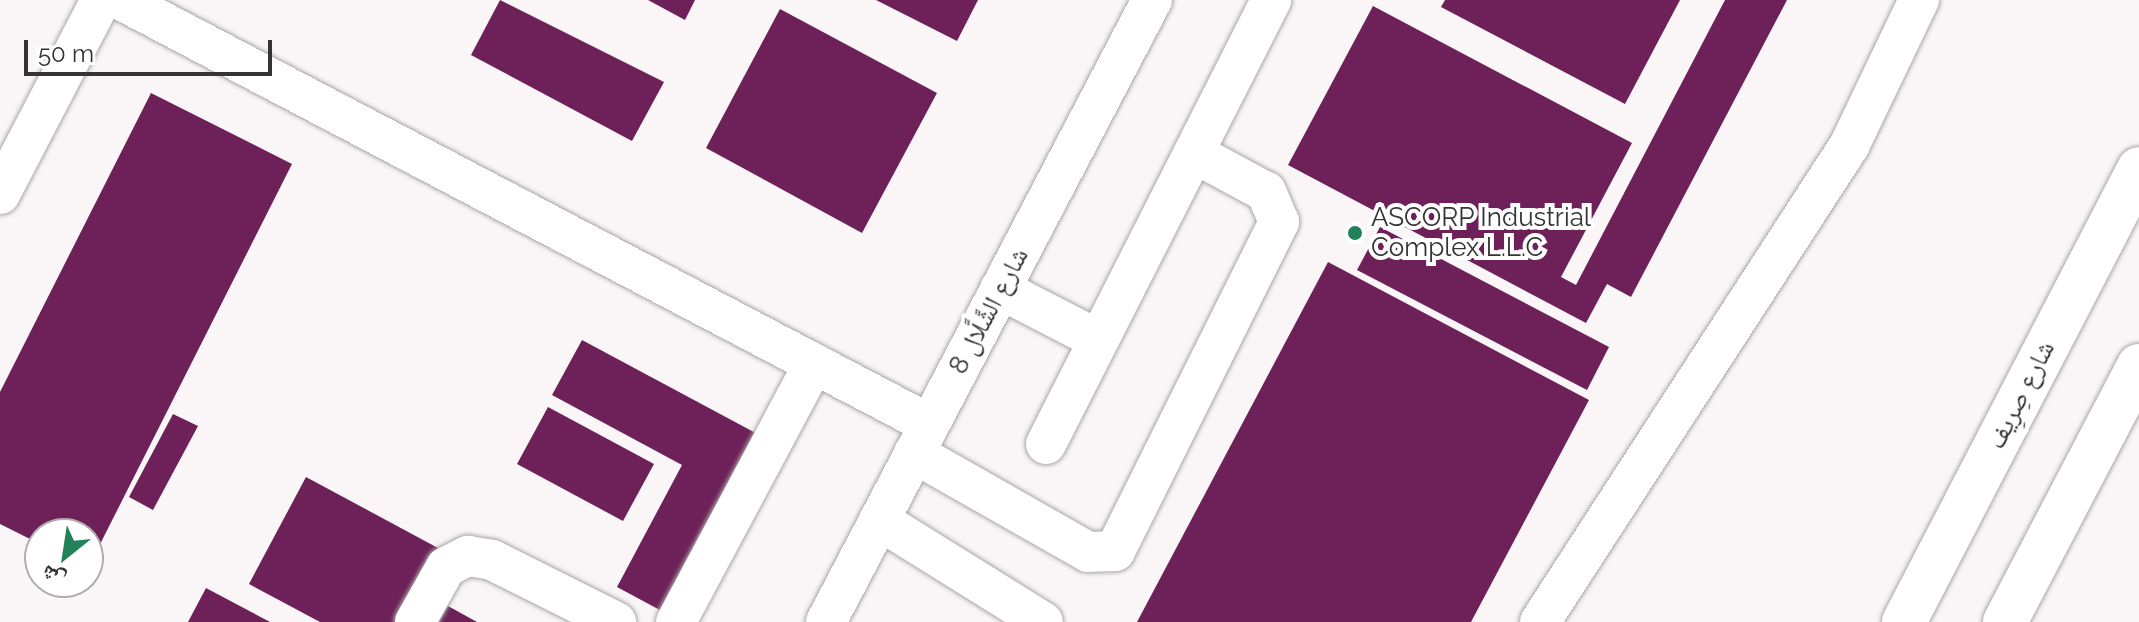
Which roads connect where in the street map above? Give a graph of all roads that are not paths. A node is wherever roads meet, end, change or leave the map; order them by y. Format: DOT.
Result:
graph roads {
  1 [pos="101,0"];
  2 [pos="121,0"];
  3 [pos="1152,0"];
  4 [pos="1271,0"];
  5 [pos="1919,0"];
  6 [pos="1194,153"];
  7 [pos="2139,169"];
  8 [pos="0,194"];
  9 [pos="1000,289"];
  10 [pos="1099,340"];
  11 [pos="814,364"];
  12 [pos="2139,366"];
  13 [pos="2129,401"];
  14 [pos="922,439"];
  15 [pos="1046,444"];
  16 [pos="879,520"];
  17 [pos="415,622"];
  18 [pos="616,622"];
  19 [pos="676,622"];
  20 [pos="826,622"];
  21 [pos="1043,622"];
  22 [pos="1540,622"];
  23 [pos="1904,622"];
  24 [pos="2005,622"];
  1 -- 8 [label="street"];
  2 -- 11 [label="street"];
  3 -- 9 [label="street, شارع الشَّلَّال 8"];
  4 -- 6 [label="street"];
  5 -- 22 [label="street"];
  6 -- 10 [label="street"];
  6 -- 14 [label="street"];
  7 -- 23 [label="main road, شارع صِرِيف"];
  9 -- 10 [label="street"];
  9 -- 14 [label="street, شارع الشَّلَّال 8"];
  10 -- 15 [label="street"];
  11 -- 14 [label="street"];
  11 -- 19 [label="street"];
  12 -- 13 [label="main road"];
  13 -- 24 [label="main road"];
  14 -- 16 [label="street, شارع الشَّلَّال 8"];
  16 -- 20 [label="street, شارع الشَّلَّال 8"];
  16 -- 21 [label="street"];
  17 -- 18 [label="street"];
}
